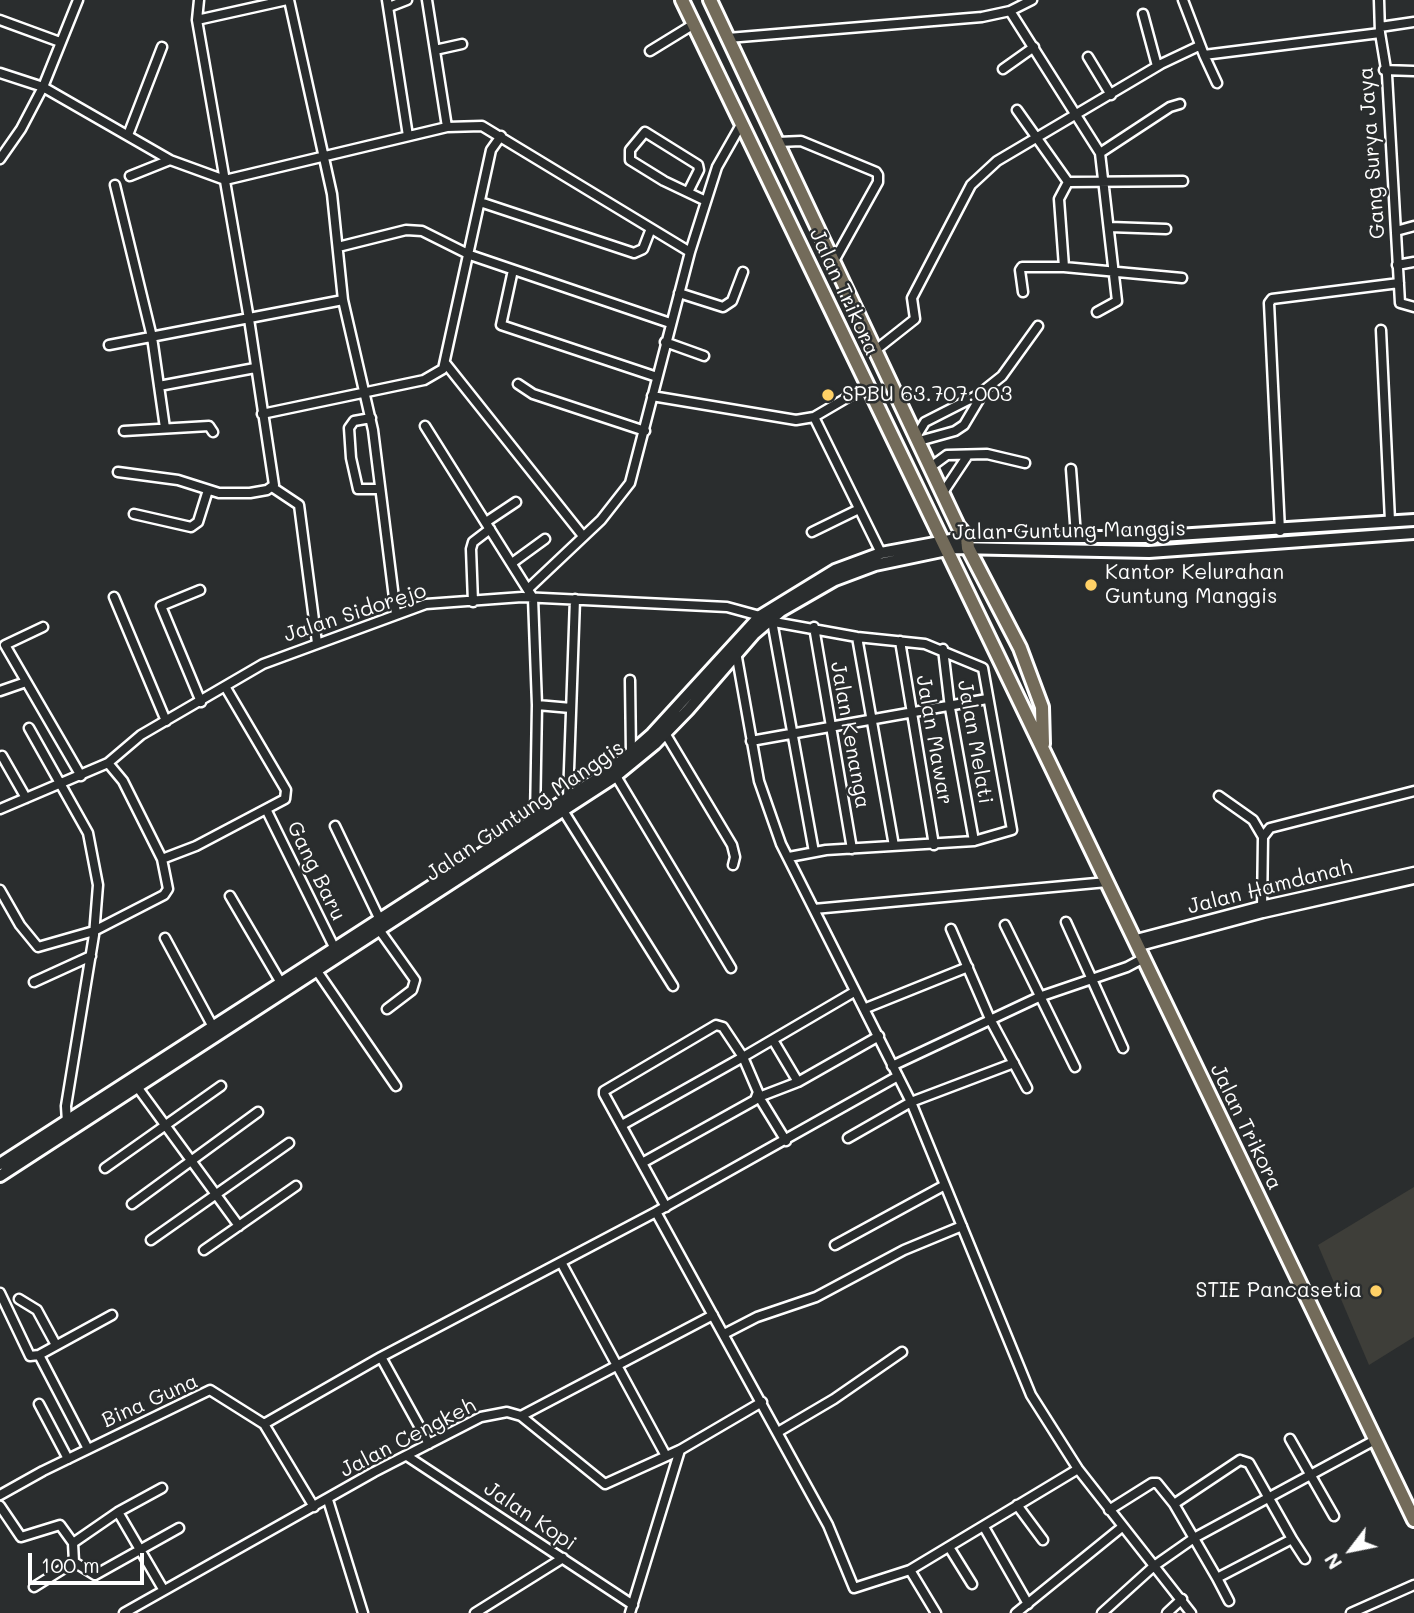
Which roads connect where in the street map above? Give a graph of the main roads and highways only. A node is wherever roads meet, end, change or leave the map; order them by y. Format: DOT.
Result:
graph roads {
  1 [pos="681,0"];
  2 [pos="710,0"];
  3 [pos="742,67"];
  4 [pos="721,79"];
  5 [pos="1042,707"];
  6 [pos="1026,714"];
  7 [pos="1043,751"];
  8 [pos="1414,1520"];
  1 -- 4 [label="main road, Jalan Trikora"];
  2 -- 3 [label="main road, Jalan Trikora"];
  3 -- 4 [label="main road"];
  3 -- 5 [label="main road, Jalan Trikora"];
  4 -- 6 [label="main road, Jalan Trikora"];
  5 -- 6 [label="main road"];
  5 -- 7 [label="main road, Jalan Trikora"];
  6 -- 7 [label="main road, Jalan Trikora"];
  7 -- 8 [label="main road, Jalan Trikora"];
}
